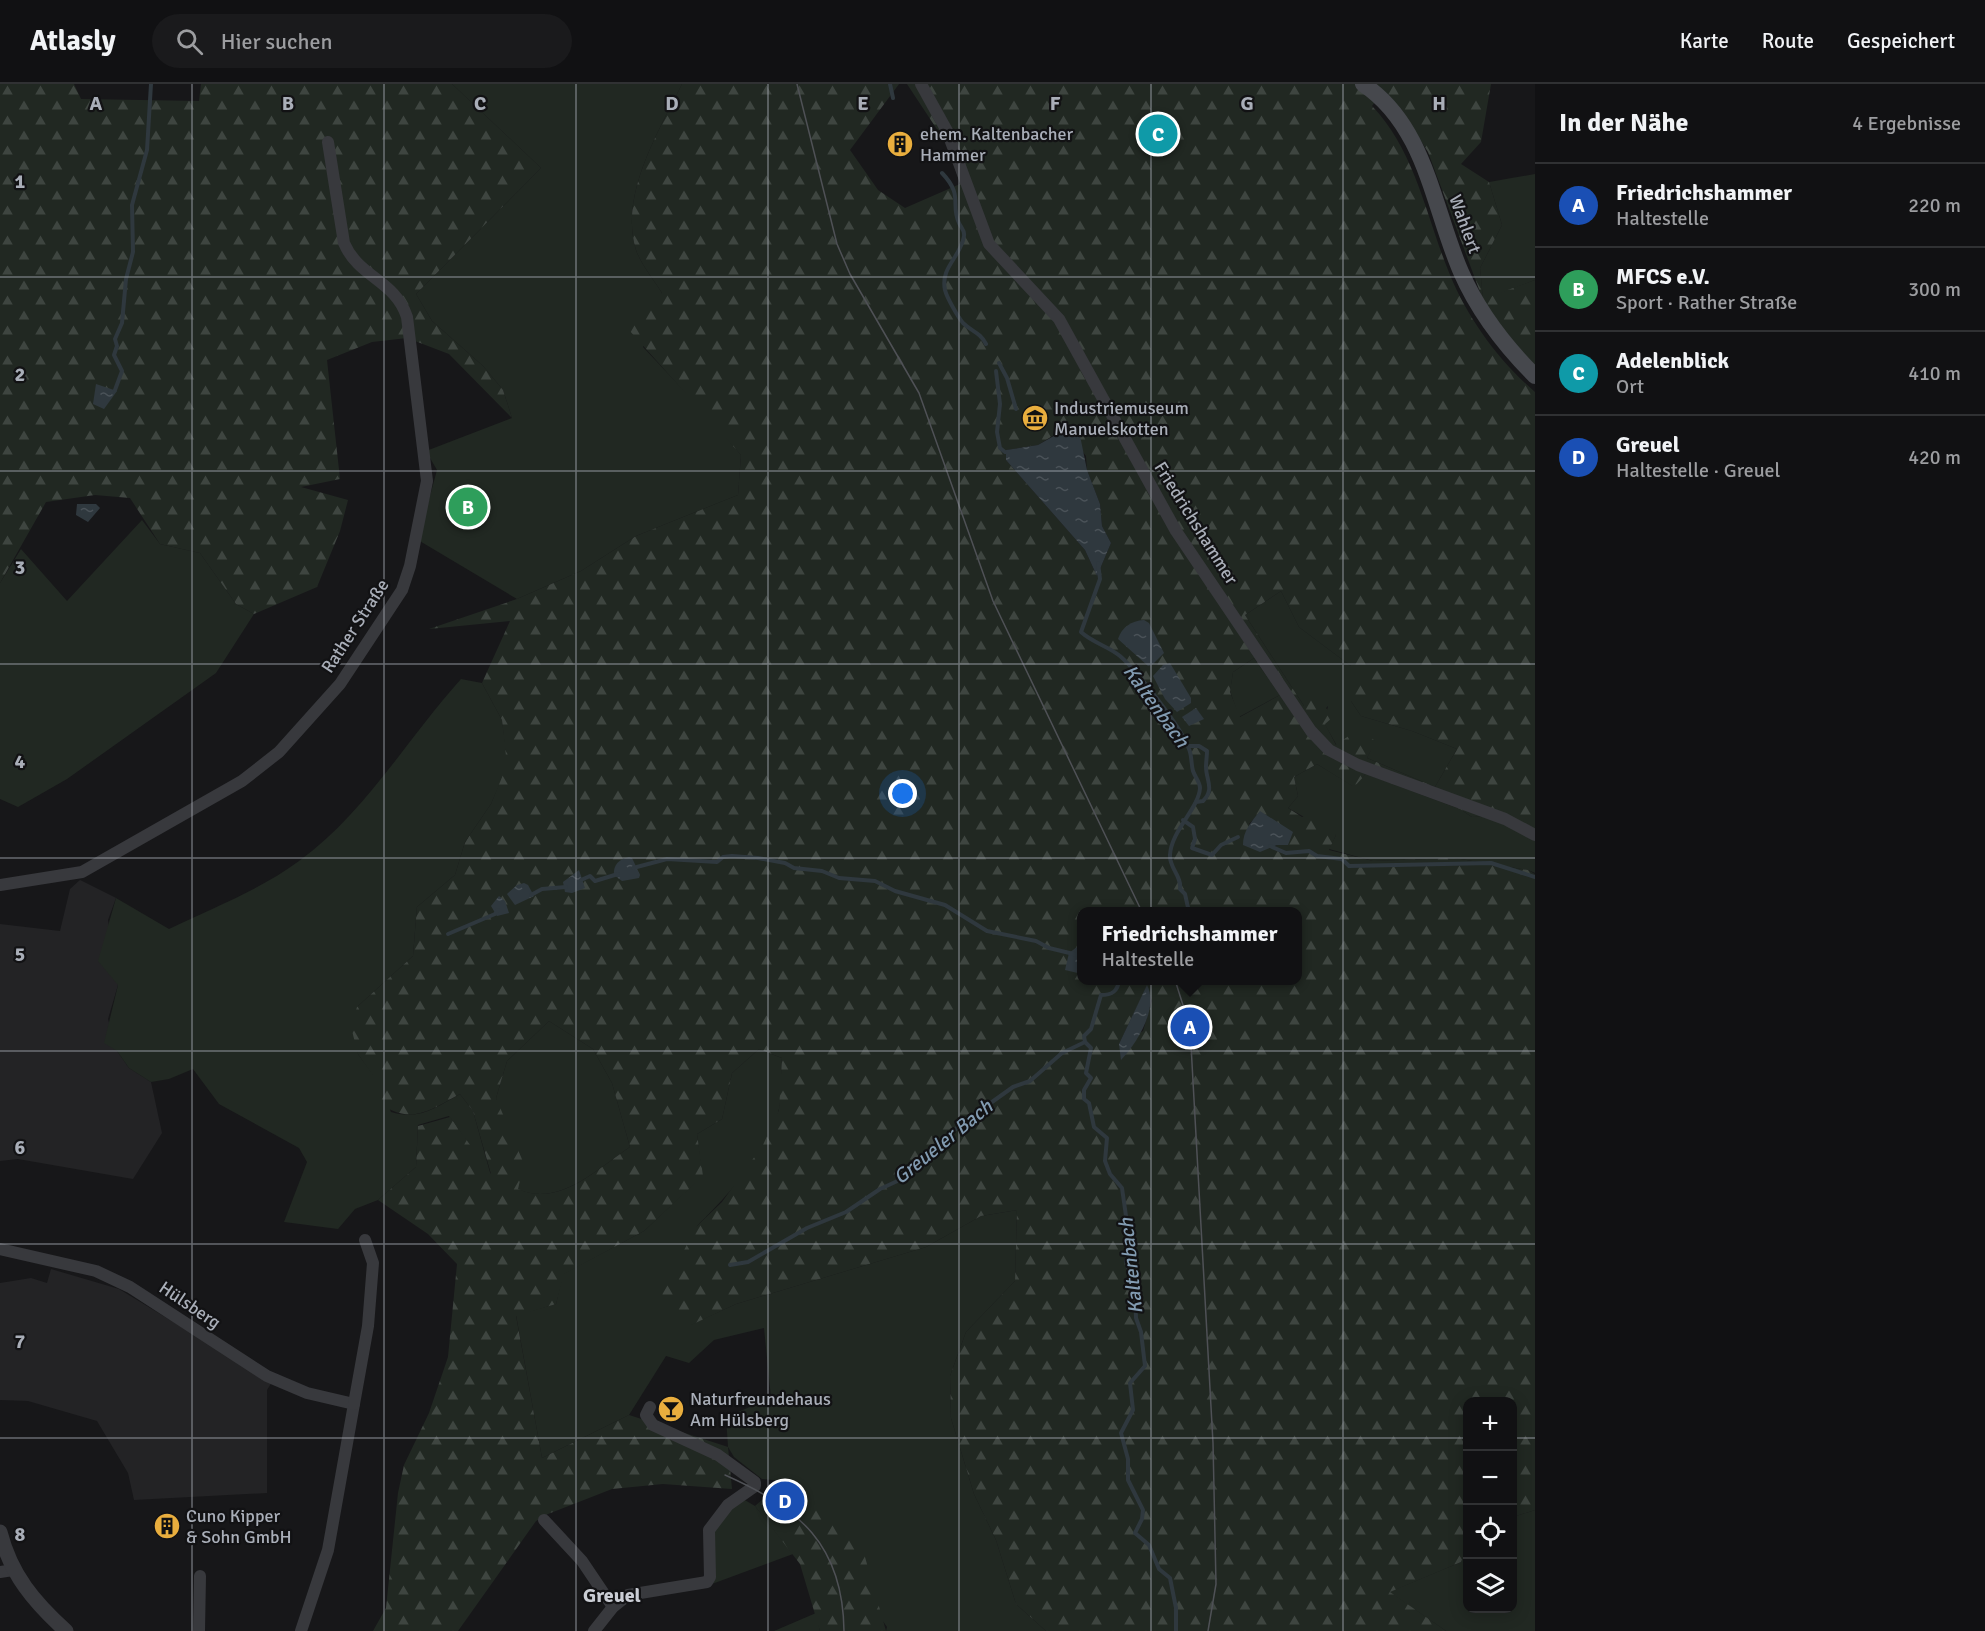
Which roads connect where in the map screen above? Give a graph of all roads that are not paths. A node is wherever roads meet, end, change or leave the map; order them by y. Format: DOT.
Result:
graph roads {
  1 [pos="921,84"];
  2 [pos="1364,84"];
  3 [pos="328,142"];
  4 [pos="1535,376"];
  5 [pos="1535,835"];
  6 [pos="0,885"];
  7 [pos="365,1240"];
  8 [pos="0,1249"];
  9 [pos="354,1404"];
  10 [pos="650,1407"];
  11 [pos="544,1521"];
  12 [pos="0,1532"];
  13 [pos="6,1571"];
  14 [pos="200,1576"];
  15 [pos="613,1607"];
  16 [pos="66,1631"];
  17 [pos="199,1631"];
  18 [pos="302,1631"];
  19 [pos="594,1631"];
  1 -- 5 [label="street, Friedrichshammer"];
  2 -- 4 [label="main road, Wahlert"];
  3 -- 6 [label="street, Rather Straße"];
  7 -- 9 [label="street"];
  8 -- 9 [label="street, Hülsberg"];
  9 -- 18 [label="street"];
  10 -- 15 [label="street"];
  11 -- 15 [label="street"];
  12 -- 13 [label="street"];
  13 -- 16 [label="street"];
  14 -- 17 [label="street"];
  15 -- 19 [label="street"];
}
